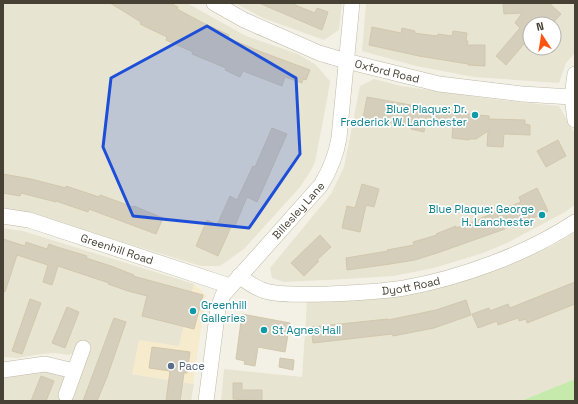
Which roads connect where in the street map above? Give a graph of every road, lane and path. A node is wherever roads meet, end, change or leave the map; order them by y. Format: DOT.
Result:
graph roads {
  1 [pos="214,3"];
  2 [pos="352,3"];
  3 [pos="346,61"];
  4 [pos="575,74"];
  5 [pos="572,97"];
  6 [pos="575,120"];
  7 [pos="3,216"];
  8 [pos="575,222"];
  9 [pos="235,281"];
  10 [pos="83,348"];
  11 [pos="3,370"];
  12 [pos="74,371"];
  13 [pos="66,395"];
  14 [pos="206,401"];
  1 -- 3 [label="street, Oxford Road"];
  2 -- 3 [label="street, Billesley Lane"];
  3 -- 5 [label="street, Oxford Road"];
  3 -- 9 [label="street, Billesley Lane"];
  4 -- 5 [label="street"];
  5 -- 6 [label="street"];
  7 -- 9 [label="street, Greenhill Road"];
  8 -- 9 [label="street, Dyott Road"];
  9 -- 14 [label="street, Billesley Lane"];
  10 -- 12 [label="street"];
  11 -- 12 [label="street"];
  12 -- 13 [label="street"];
}
